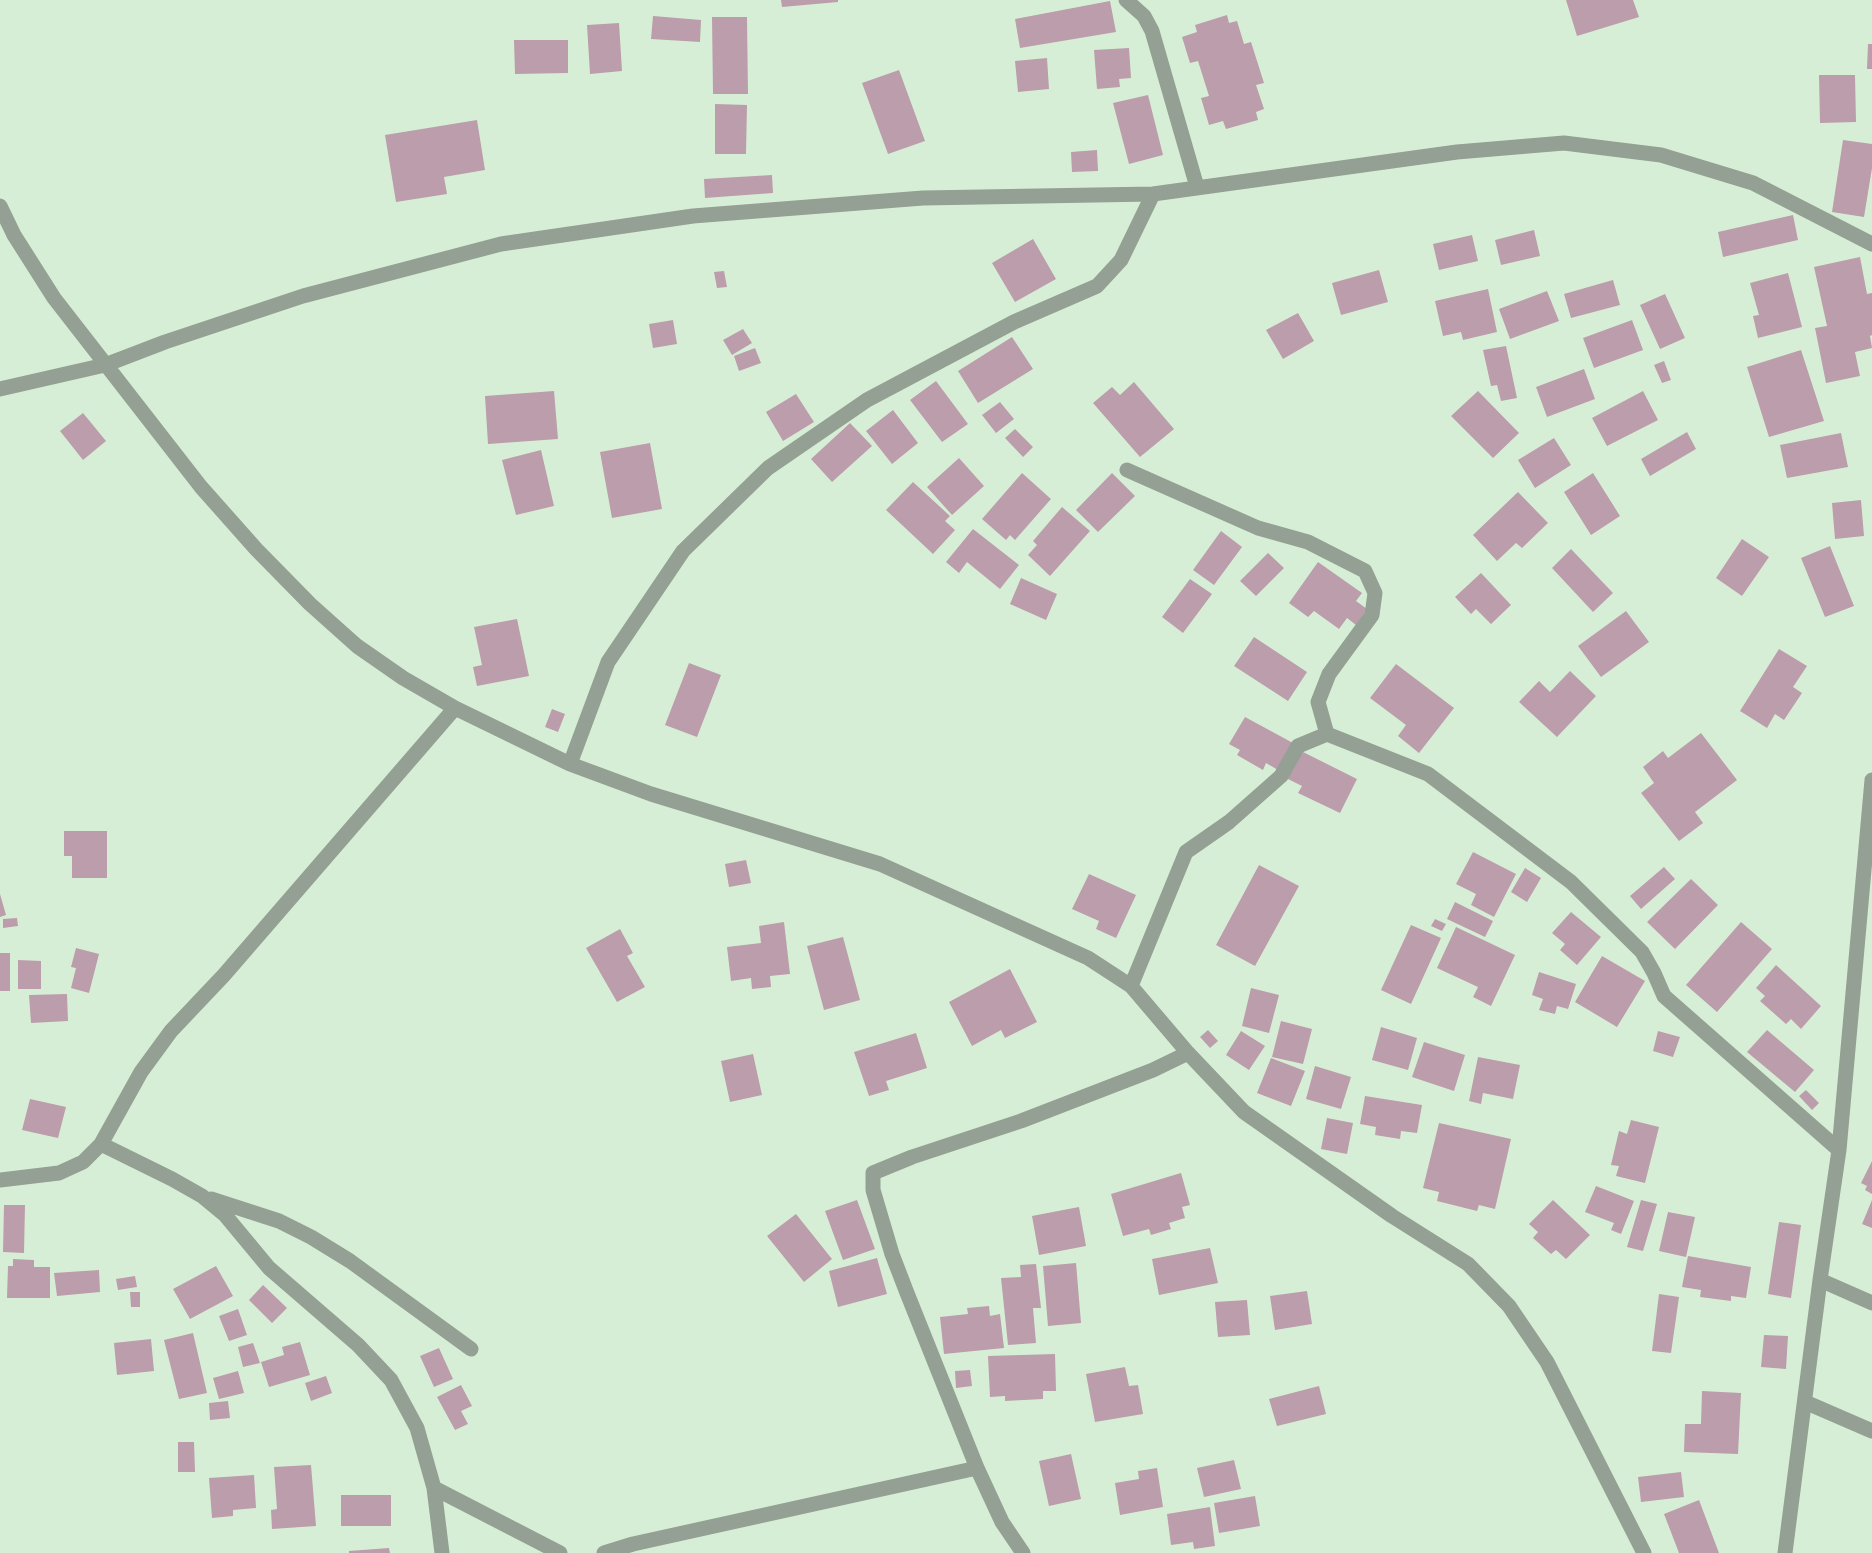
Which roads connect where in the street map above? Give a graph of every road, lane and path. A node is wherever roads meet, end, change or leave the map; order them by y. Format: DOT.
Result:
graph roads {
  1 [pos="1126,0"];
  2 [pos="1197,187"];
  3 [pos="1153,194"];
  4 [pos="0,206"];
  5 [pos="1872,244"];
  6 [pos="105,365"];
  7 [pos="0,389"];
  8 [pos="1127,470"];
  9 [pos="455,708"];
  10 [pos="1327,734"];
  11 [pos="570,764"];
  12 [pos="1872,780"];
  13 [pos="1131,986"];
  14 [pos="1188,1053"];
  15 [pos="101,1144"];
  16 [pos="1839,1150"];
  17 [pos="0,1180"];
  18 [pos="202,1196"];
  19 [pos="1820,1280"];
  20 [pos="1872,1303"];
  21 [pos="471,1350"];
  22 [pos="1805,1402"];
  23 [pos="1872,1431"];
  24 [pos="977,1468"];
  25 [pos="434,1488"];
  26 [pos="442,1553"];
  27 [pos="560,1553"];
  28 [pos="604,1553"];
  29 [pos="1023,1553"];
  30 [pos="1644,1553"];
  31 [pos="1785,1553"];
  1 -- 2 [label="street"];
  2 -- 3 [label="street"];
  2 -- 5 [label="street"];
  3 -- 6 [label="street"];
  3 -- 11 [label="street"];
  4 -- 6 [label="street"];
  6 -- 7 [label="street"];
  6 -- 9 [label="street"];
  8 -- 10 [label="street"];
  9 -- 11 [label="street"];
  9 -- 15 [label="street"];
  10 -- 13 [label="street"];
  10 -- 16 [label="street"];
  11 -- 13 [label="street"];
  12 -- 16 [label="street"];
  13 -- 14 [label="street"];
  14 -- 24 [label="street"];
  14 -- 30 [label="street"];
  15 -- 17 [label="street"];
  15 -- 18 [label="street"];
  16 -- 19 [label="street"];
  18 -- 21 [label="street"];
  18 -- 25 [label="street"];
  19 -- 20 [label="street"];
  19 -- 22 [label="street"];
  22 -- 23 [label="street"];
  22 -- 31 [label="street"];
  24 -- 28 [label="street"];
  24 -- 29 [label="street"];
  25 -- 26 [label="street"];
  25 -- 27 [label="street"];
}
